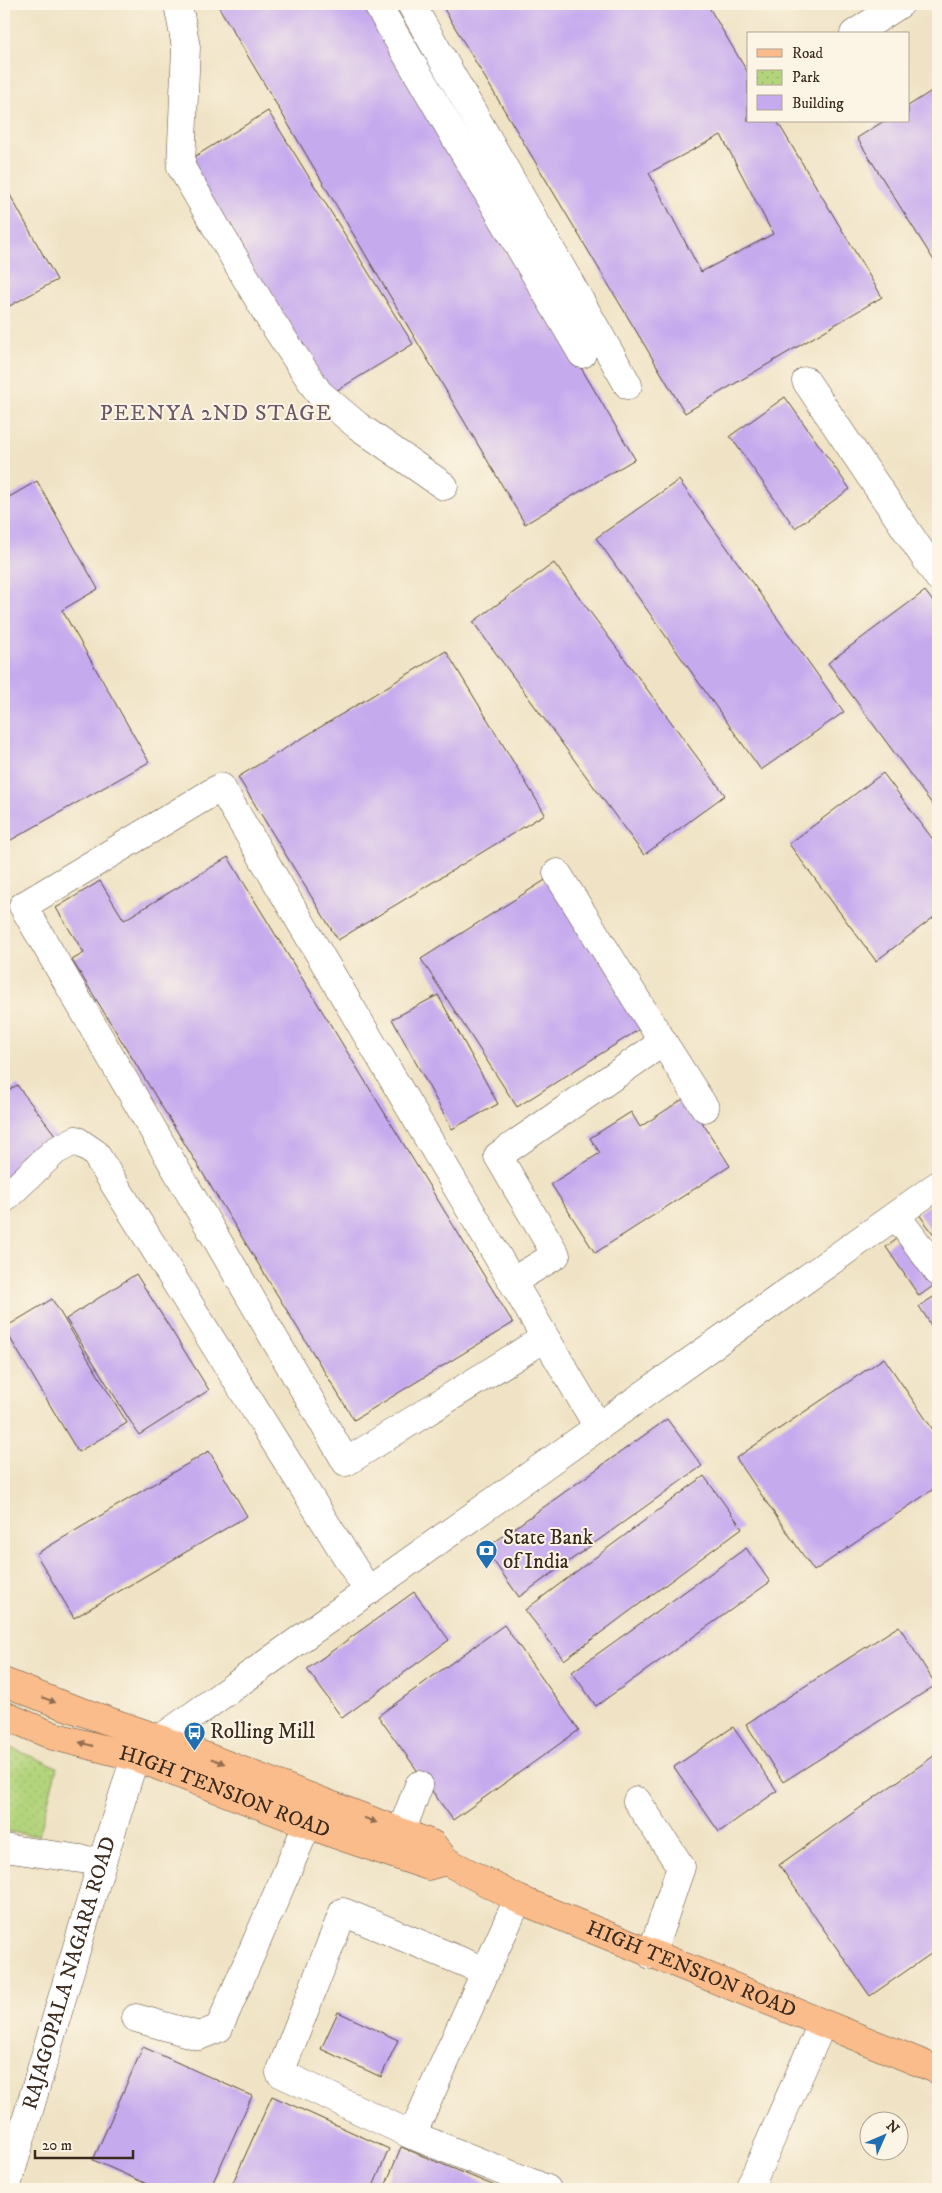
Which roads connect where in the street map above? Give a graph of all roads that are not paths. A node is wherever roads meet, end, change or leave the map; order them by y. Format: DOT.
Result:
graph roads {
  1 [pos="178,4"];
  2 [pos="377,4"];
  3 [pos="411,4"];
  4 [pos="900,4"];
  5 [pos="857,32"];
  6 [pos="582,354"];
  7 [pos="806,381"];
  8 [pos="628,385"];
  9 [pos="444,486"];
  10 [pos="938,577"];
  11 [pos="557,873"];
  12 [pos="664,1042"];
  13 [pos="704,1108"];
  14 [pos="938,1185"];
  15 [pos="4,1199"];
  16 [pos="896,1215"];
  17 [pos="938,1272"];
  18 [pos="513,1281"];
  19 [pos="545,1338"];
  20 [pos="598,1427"];
  21 [pos="368,1591"];
  22 [pos="4,1682"];
  23 [pos="4,1715"];
  24 [pos="160,1739"];
  25 [pos="136,1757"];
  26 [pos="419,1785"];
  27 [pos="638,1801"];
  28 [pos="308,1823"];
  29 [pos="402,1832"];
  30 [pos="4,1848"];
  31 [pos="446,1861"];
  32 [pos="102,1862"];
  33 [pos="518,1899"];
  34 [pos="652,1955"];
  35 [pos="485,1972"];
  36 [pos="136,2018"];
  37 [pos="822,2024"];
  38 [pos="938,2070"];
  39 [pos="412,2135"];
  40 [pos="6,2189"];
  41 [pos="547,2189"];
  42 [pos="749,2189"];
  1 -- 9 [label="street"];
  2 -- 6 [label="street"];
  3 -- 8 [label="street"];
  4 -- 5 [label="street"];
  7 -- 10 [label="street"];
  11 -- 12 [label="street"];
  12 -- 13 [label="street"];
  12 -- 18 [label="street"];
  14 -- 16 [label="street"];
  15 -- 21 [label="street"];
  16 -- 17 [label="street"];
  16 -- 20 [label="street"];
  18 -- 19 [label="street"];
  18 -- 19 [label="street"];
  19 -- 20 [label="street"];
  20 -- 21 [label="street"];
  21 -- 24 [label="street"];
  22 -- 24 [label="main road, HIGH TENSION ROAD, one-way"];
  25 -- 23 [label="main road, HIGH TENSION ROAD, one-way"];
  24 -- 25 [label="main road"];
  24 -- 29 [label="main road, HIGH TENSION ROAD, one-way"];
  25 -- 28 [label="main road, HIGH TENSION ROAD"];
  25 -- 32 [label="street, RAJAGOPALA NAGARA ROAD"];
  26 -- 29 [label="street"];
  27 -- 34 [label="street"];
  28 -- 31 [label="main road, HIGH TENSION ROAD"];
  28 -- 36 [label="street"];
  29 -- 31 [label="main road, HIGH TENSION ROAD"];
  30 -- 32 [label="street"];
  31 -- 33 [label="main road, HIGH TENSION ROAD"];
  32 -- 40 [label="street, RAJAGOPALA NAGARA ROAD"];
  33 -- 34 [label="main road, HIGH TENSION ROAD"];
  33 -- 35 [label="street"];
  34 -- 37 [label="main road, HIGH TENSION ROAD"];
  35 -- 39 [label="street"];
  35 -- 39 [label="street"];
  37 -- 38 [label="main road, HIGH TENSION ROAD"];
  37 -- 42 [label="street"];
  39 -- 41 [label="street"];
}
